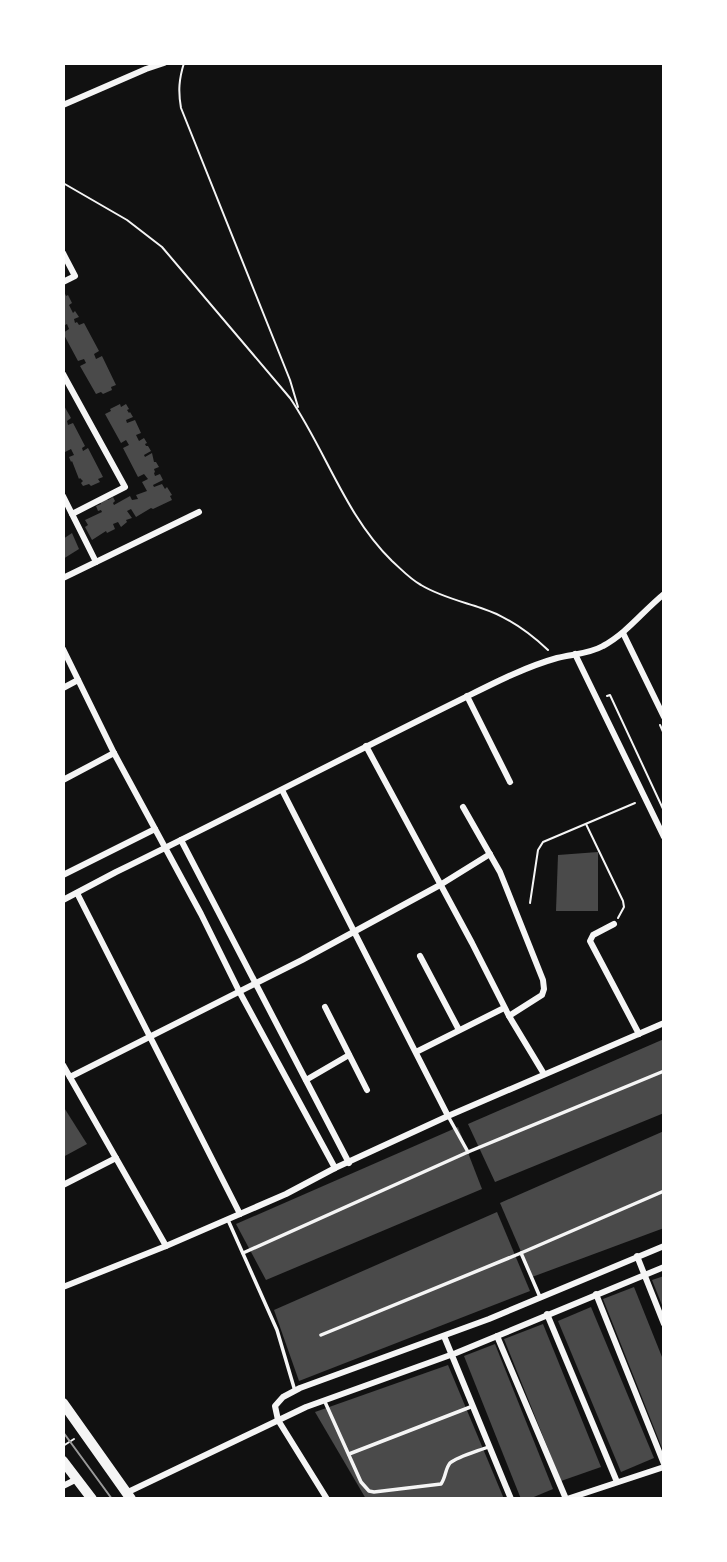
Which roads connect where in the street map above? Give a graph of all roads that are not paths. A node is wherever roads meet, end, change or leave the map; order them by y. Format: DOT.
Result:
graph roads {
  1 [pos="164,63"];
  2 [pos="63,105"];
  3 [pos="63,253"];
  4 [pos="63,282"];
  5 [pos="63,374"];
  6 [pos="63,496"];
  7 [pos="199,512"];
  8 [pos="72,514"];
  9 [pos="96,562"];
  10 [pos="63,578"];
  11 [pos="664,594"];
  12 [pos="623,633"];
  13 [pos="63,649"];
  14 [pos="575,654"];
  15 [pos="78,680"];
  16 [pos="63,688"];
  17 [pos="467,696"];
  18 [pos="664,717"];
  19 [pos="366,747"];
  20 [pos="114,753"];
  21 [pos="63,780"];
  22 [pos="510,782"];
  23 [pos="282,790"];
  24 [pos="463,807"];
  25 [pos="155,830"];
  26 [pos="664,837"];
  27 [pos="181,840"];
  28 [pos="164,848"];
  29 [pos="490,854"];
  30 [pos="63,875"];
  31 [pos="440,886"];
  32 [pos="77,893"];
  33 [pos="63,900"];
  34 [pos="614,924"];
  35 [pos="354,932"];
  36 [pos="420,956"];
  37 [pos="256,983"];
  38 [pos="239,991"];
  39 [pos="325,1007"];
  40 [pos="505,1008"];
  41 [pos="509,1016"];
  42 [pos="664,1023"];
  43 [pos="459,1030"];
  44 [pos="639,1034"];
  45 [pos="150,1036"];
  46 [pos="416,1052"];
  47 [pos="349,1055"];
  48 [pos="63,1065"];
  49 [pos="664,1071"];
  50 [pos="544,1074"];
  51 [pos="70,1077"];
  52 [pos="306,1080"];
  53 [pos="367,1090"];
  54 [pos="447,1116"];
  55 [pos="468,1152"];
  56 [pos="116,1158"];
  57 [pos="349,1163"];
  58 [pos="335,1168"];
  59 [pos="63,1185"];
  60 [pos="664,1191"];
  61 [pos="240,1214"];
  62 [pos="228,1220"];
  63 [pos="166,1246"];
  64 [pos="664,1246"];
  65 [pos="243,1253"];
  66 [pos="522,1253"];
  67 [pos="636,1256"];
  68 [pos="664,1267"];
  69 [pos="645,1275"];
  70 [pos="63,1287"];
  71 [pos="596,1294"];
  72 [pos="540,1297"];
  73 [pos="547,1314"];
  74 [pos="664,1324"];
  75 [pos="320,1335"];
  76 [pos="444,1336"];
  77 [pos="497,1336"];
  78 [pos="451,1354"];
  79 [pos="295,1391"];
  80 [pos="324,1400"];
  81 [pos="63,1403"];
  82 [pos="473,1406"];
  83 [pos="278,1420"];
  84 [pos="490,1446"];
  85 [pos="349,1454"];
  86 [pos="63,1461"];
  87 [pos="664,1466"];
  88 [pos="76,1479"];
  89 [pos="617,1482"];
  90 [pos="63,1486"];
  91 [pos="128,1496"];
  92 [pos="92,1499"];
  93 [pos="327,1499"];
  94 [pos="512,1499"];
  95 [pos="567,1499"];
  1 -- 2 [label="street"];
  3 -- 4 [label="street"];
  5 -- 8 [label="street"];
  6 -- 8 [label="street"];
  7 -- 9 [label="street"];
  8 -- 9 [label="street"];
  9 -- 10 [label="street"];
  11 -- 12 [label="street"];
  12 -- 14 [label="street"];
  12 -- 18 [label="street"];
  13 -- 15 [label="street"];
  14 -- 17 [label="street"];
  14 -- 26 [label="street"];
  15 -- 16 [label="street"];
  15 -- 20 [label="street"];
  17 -- 19 [label="street"];
  17 -- 22 [label="street"];
  19 -- 23 [label="street"];
  19 -- 31 [label="street"];
  20 -- 21 [label="street"];
  20 -- 25 [label="street"];
  23 -- 27 [label="street"];
  23 -- 35 [label="street"];
  24 -- 29 [label="street"];
  25 -- 28 [label="street"];
  25 -- 30 [label="street"];
  27 -- 28 [label="street"];
  27 -- 37 [label="street"];
  28 -- 32 [label="street"];
  28 -- 38 [label="street"];
  29 -- 31 [label="street"];
  29 -- 41 [label="street"];
  31 -- 35 [label="street"];
  31 -- 40 [label="street"];
  32 -- 33 [label="street"];
  32 -- 45 [label="street"];
  34 -- 44 [label="street"];
  35 -- 37 [label="street"];
  35 -- 46 [label="street"];
  36 -- 43 [label="street"];
  37 -- 38 [label="street"];
  37 -- 52 [label="street"];
  38 -- 45 [label="street"];
  38 -- 58 [label="street"];
  39 -- 47 [label="street"];
  40 -- 41 [label="street"];
  40 -- 43 [label="street"];
  41 -- 50 [label="street"];
  42 -- 44 [label="street"];
  43 -- 46 [label="street"];
  44 -- 50 [label="street"];
  45 -- 51 [label="street"];
  45 -- 61 [label="street"];
  46 -- 54 [label="street"];
  47 -- 52 [label="street"];
  47 -- 53 [label="street"];
  48 -- 51 [label="street"];
  49 -- 55 [label="lane"];
  50 -- 54 [label="street"];
  51 -- 56 [label="street"];
  52 -- 57 [label="street"];
  54 -- 55 [label="lane"];
  54 -- 57 [label="street"];
  55 -- 65 [label="lane"];
  56 -- 59 [label="street"];
  56 -- 63 [label="street"];
  57 -- 58 [label="street"];
  58 -- 61 [label="street"];
  60 -- 66 [label="lane"];
  61 -- 62 [label="street"];
  62 -- 63 [label="street"];
  62 -- 65 [label="lane"];
  63 -- 70 [label="street"];
  64 -- 67 [label="street"];
  65 -- 79 [label="lane"];
  66 -- 72 [label="lane"];
  66 -- 75 [label="lane"];
  67 -- 69 [label="street"];
  67 -- 72 [label="street"];
  68 -- 69 [label="street"];
  69 -- 71 [label="street"];
  69 -- 74 [label="street"];
  71 -- 73 [label="street"];
  71 -- 87 [label="street"];
  72 -- 76 [label="street"];
  73 -- 77 [label="street"];
  73 -- 89 [label="street"];
  76 -- 78 [label="street"];
  76 -- 79 [label="street"];
  77 -- 78 [label="street"];
  77 -- 95 [label="street"];
  78 -- 80 [label="street"];
  78 -- 82 [label="street"];
  79 -- 83 [label="street"];
  80 -- 83 [label="street"];
  80 -- 85 [label="lane"];
  81 -- 91 [label="main road"];
  82 -- 84 [label="street"];
  82 -- 85 [label="lane"];
  83 -- 91 [label="street"];
  83 -- 93 [label="street"];
  84 -- 85 [label="lane"];
  84 -- 94 [label="street"];
  86 -- 88 [label="main road"];
  87 -- 89 [label="street"];
  88 -- 90 [label="street"];
  88 -- 92 [label="main road"];
  89 -- 95 [label="street"];
}
